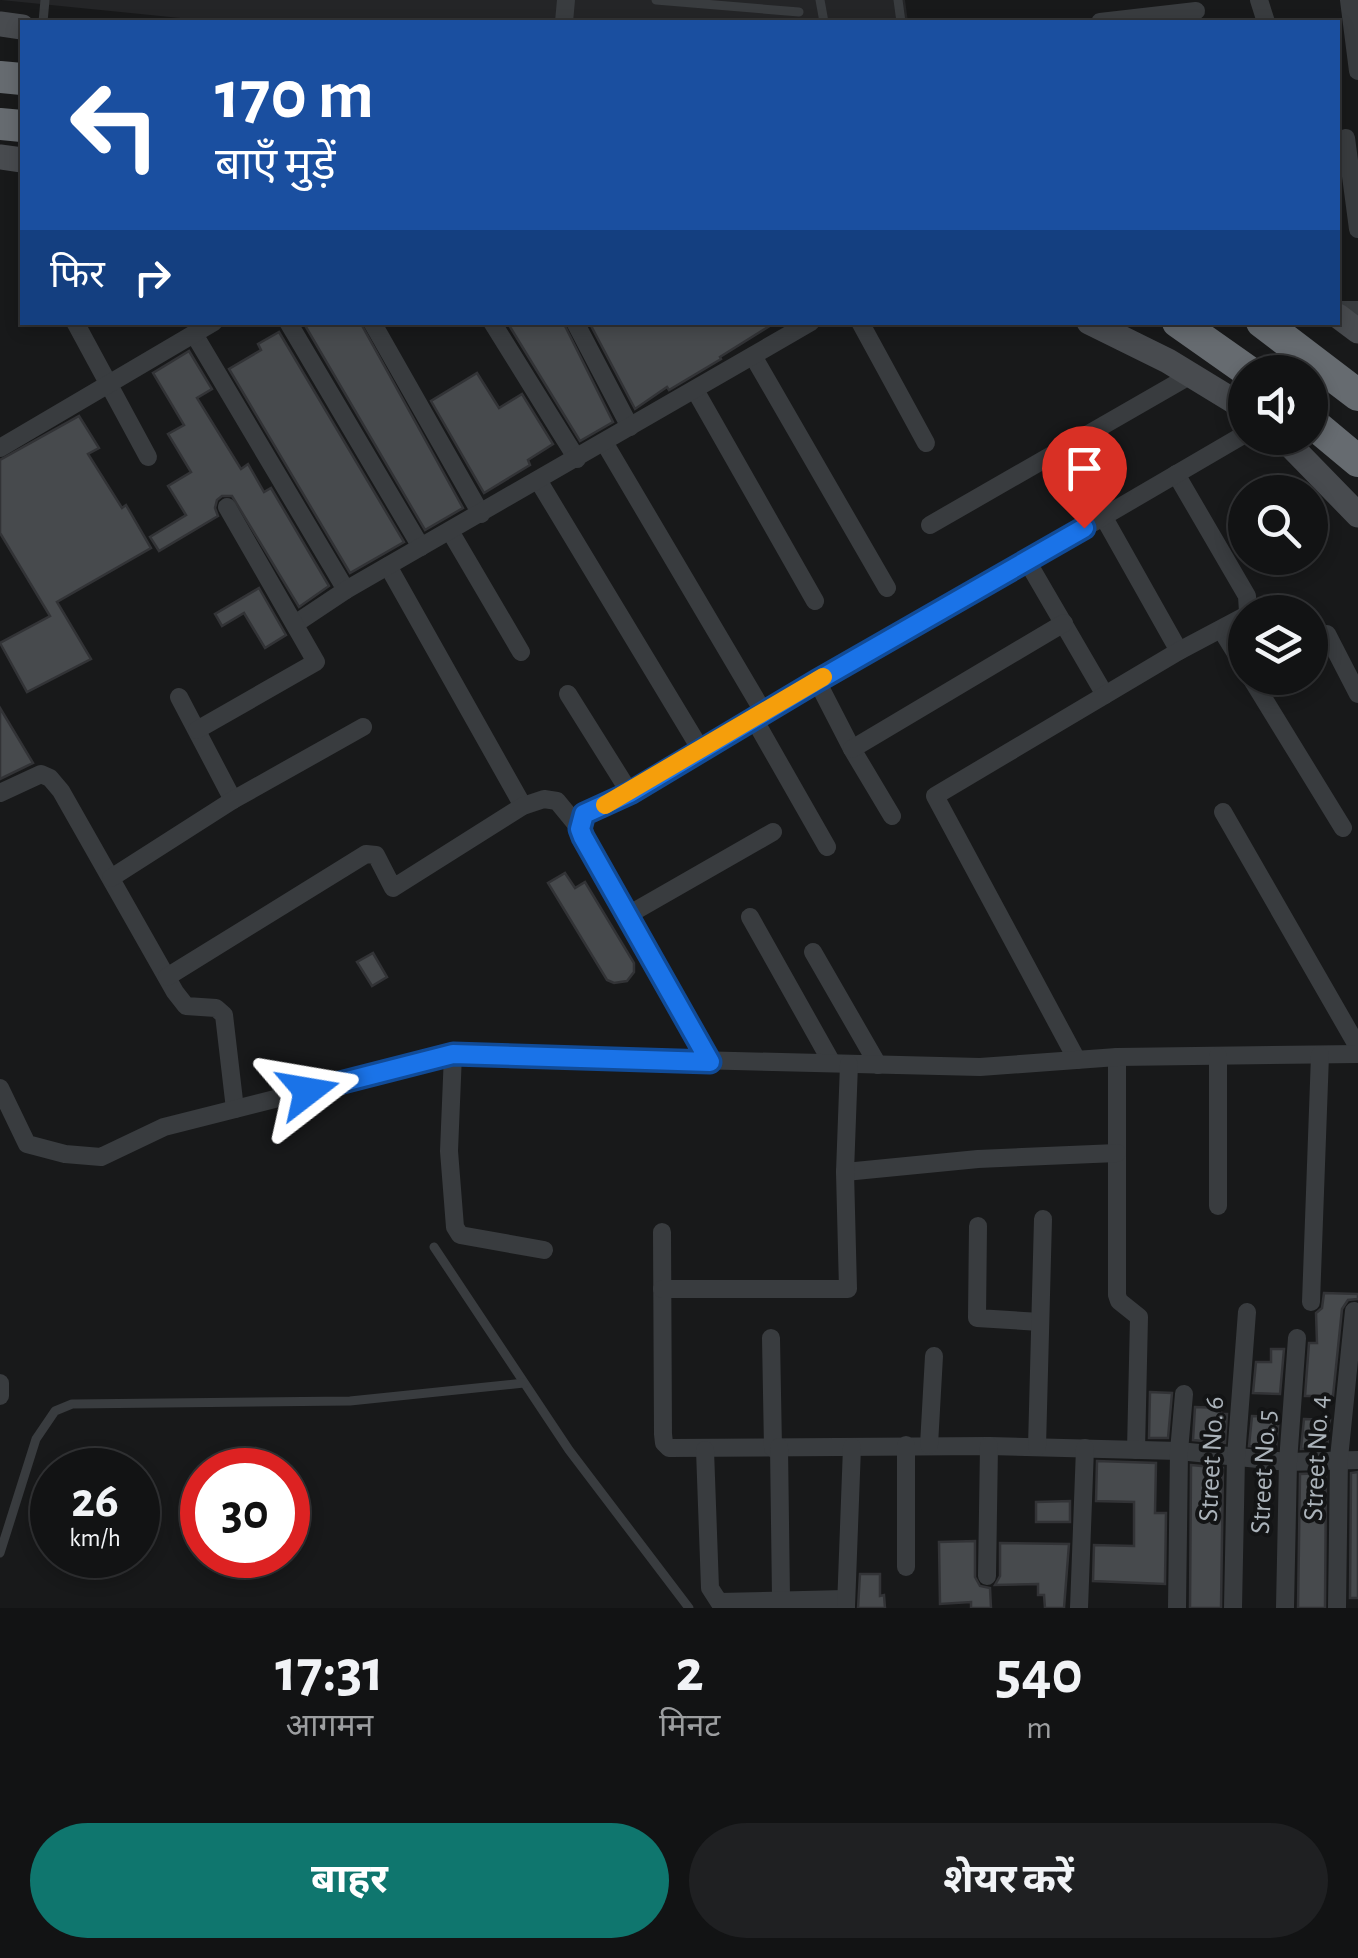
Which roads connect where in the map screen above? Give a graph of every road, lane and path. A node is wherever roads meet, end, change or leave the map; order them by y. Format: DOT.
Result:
graph roads {
  1 [pos="656,0"];
  2 [pos="1349,0"];
  3 [pos="1196,11"];
  4 [pos="799,12"];
  5 [pos="1117,20"];
  6 [pos="1345,31"];
  7 [pos="1358,70"];
  8 [pos="1347,138"];
  9 [pos="1358,228"];
  10 [pos="77,325"];
  11 [pos="209,325"];
  12 [pos="290,325"];
  13 [pos="374,325"];
  14 [pos="494,325"];
  15 [pos="577,325"];
  16 [pos="806,325"];
  17 [pos="862,325"];
  18 [pos="1095,325"];
  19 [pos="1182,325"];
  20 [pos="1266,325"];
  21 [pos="194,334"];
  22 [pos="753,356"];
  23 [pos="1228,357"];
  24 [pos="1191,375"];
  25 [pos="109,385"];
  26 [pos="695,390"];
  27 [pos="1358,395"];
  28 [pos="1228,398"];
  29 [pos="630,428"];
  30 [pos="1328,436"];
  31 [pos="604,442"];
  32 [pos="926,443"];
  33 [pos="1228,444"];
  34 [pos="0,448"];
  35 [pos="1300,455"];
  36 [pos="148,457"];
  37 [pos="576,459"];
  38 [pos="1358,461"];
  39 [pos="1176,474"];
  40 [pos="538,480"];
  41 [pos="227,507"];
  42 [pos="481,514"];
  43 [pos="1358,515"];
  44 [pos="1103,516"];
  45 [pos="930,525"];
  46 [pos="450,531"];
  47 [pos="421,548"];
  48 [pos="1028,561"];
  49 [pos="388,566"];
  50 [pos="887,588"];
  51 [pos="346,590"];
  52 [pos="1246,595"];
  53 [pos="816,601"];
  54 [pos="1064,623"];
  55 [pos="295,624"];
  56 [pos="1228,627"];
  57 [pos="1222,631"];
  58 [pos="1328,638"];
  59 [pos="1228,641"];
  60 [pos="521,652"];
  61 [pos="1178,652"];
  62 [pos="817,681"];
  63 [pos="568,694"];
  64 [pos="1358,694"];
  65 [pos="1106,695"];
  66 [pos="1261,695"];
  67 [pos="179,697"];
  68 [pos="759,716"];
  69 [pos="363,727"];
  70 [pos="196,730"];
  71 [pos="852,749"];
  72 [pos="702,750"];
  73 [pos="630,793"];
  74 [pos="0,794"];
  75 [pos="233,800"];
  76 [pos="523,806"];
  77 [pos="1222,812"];
  78 [pos="892,816"];
  79 [pos="1343,828"];
  80 [pos="580,829"];
  81 [pos="773,832"];
  82 [pos="827,848"];
  83 [pos="111,878"];
  84 [pos="628,915"];
  85 [pos="750,917"];
  86 [pos="813,952"];
  87 [pos="167,977"];
  88 [pos="1358,1051"];
  89 [pos="453,1054"];
  90 [pos="1320,1054"];
  91 [pos="1117,1056"];
  92 [pos="1218,1056"];
  93 [pos="1077,1060"];
  94 [pos="710,1062"];
  95 [pos="840,1064"];
  96 [pos="878,1065"];
  97 [pos="0,1088"];
  98 [pos="235,1109"];
  99 [pos="1117,1153"];
  100 [pos="845,1172"];
  101 [pos="1218,1206"];
  102 [pos="1042,1219"];
  103 [pos="978,1226"];
  104 [pos="662,1232"];
  105 [pos="434,1247"];
  106 [pos="544,1250"];
  107 [pos="662,1290"];
  108 [pos="1311,1302"];
  109 [pos="1354,1311"];
  110 [pos="1247,1312"];
  111 [pos="1040,1322"];
  112 [pos="771,1338"];
  113 [pos="1298,1338"];
  114 [pos="934,1356"];
  115 [pos="0,1382"];
  116 [pos="524,1382"];
  117 [pos="1184,1394"];
  118 [pos="0,1396"];
  119 [pos="906,1445"];
  120 [pos="929,1445"];
  121 [pos="989,1446"];
  122 [pos="852,1447"];
  123 [pos="1037,1447"];
  124 [pos="776,1448"];
  125 [pos="1086,1448"];
  126 [pos="704,1450"];
  127 [pos="1136,1450"];
  128 [pos="1179,1451"];
  129 [pos="1236,1457"];
  130 [pos="1348,1459"];
  131 [pos="1288,1462"];
  132 [pos="0,1553"];
  133 [pos="906,1567"];
  134 [pos="987,1576"];
  135 [pos="781,1598"];
  136 [pos="846,1603"];
  137 [pos="689,1608"];
  138 [pos="1079,1608"];
  139 [pos="1177,1608"];
  140 [pos="1233,1608"];
  141 [pos="1285,1608"];
  142 [pos="1337,1608"];
  1 -- 4 [label="lane"];
  2 -- 6 [label="street"];
  3 -- 5 [label="street"];
  6 -- 7 [label="street"];
  8 -- 9 [label="street"];
  10 -- 25 [label="street"];
  11 -- 21 [label="street"];
  12 -- 47 [label="street"];
  13 -- 42 [label="street"];
  14 -- 37 [label="street"];
  15 -- 29 [label="street"];
  16 -- 22 [label="street"];
  17 -- 32 [label="street"];
  18 -- 24 [label="main road"];
  19 -- 23 [label="highway"];
  20 -- 27 [label="highway"];
  21 -- 25 [label="street"];
  21 -- 51 [label="street"];
  22 -- 26 [label="street"];
  22 -- 50 [label="street"];
  24 -- 28 [label="main road"];
  24 -- 45 [label="street"];
  25 -- 34 [label="street"];
  25 -- 36 [label="street"];
  26 -- 29 [label="street"];
  26 -- 53 [label="street"];
  29 -- 31 [label="street"];
  30 -- 38 [label="highway"];
  31 -- 37 [label="street"];
  31 -- 68 [label="street"];
  33 -- 39 [label="street"];
  35 -- 43 [label="main road"];
  37 -- 40 [label="street"];
  39 -- 44 [label="street"];
  39 -- 52 [label="street"];
  40 -- 42 [label="street"];
  40 -- 72 [label="street"];
  41 -- 55 [label="street"];
  42 -- 46 [label="street"];
  44 -- 48 [label="street"];
  44 -- 61 [label="street"];
  46 -- 47 [label="street"];
  46 -- 60 [label="street"];
  47 -- 49 [label="street"];
  48 -- 54 [label="street"];
  48 -- 62 [label="street"];
  49 -- 51 [label="street"];
  49 -- 76 [label="street"];
  51 -- 55 [label="street"];
  54 -- 65 [label="street"];
  54 -- 71 [label="street"];
  55 -- 70 [label="street"];
  56 -- 57 [label="street"];
  57 -- 59 [label="street"];
  57 -- 61 [label="street"];
  58 -- 64 [label="street"];
  61 -- 65 [label="street"];
  62 -- 68 [label="street"];
  62 -- 71 [label="street"];
  63 -- 73 [label="street"];
  65 -- 93 [label="street"];
  66 -- 79 [label="street"];
  67 -- 70 [label="street"];
  68 -- 72 [label="street"];
  68 -- 82 [label="street"];
  69 -- 75 [label="street"];
  70 -- 75 [label="street"];
  71 -- 78 [label="street"];
  72 -- 73 [label="street"];
  73 -- 80 [label="street"];
  74 -- 83 [label="street"];
  75 -- 83 [label="street"];
  76 -- 80 [label="street"];
  76 -- 87 [label="street"];
  77 -- 88 [label="street"];
  80 -- 84 [label="street"];
  81 -- 84 [label="street"];
  83 -- 87 [label="street"];
  84 -- 94 [label="street"];
  85 -- 95 [label="street"];
  86 -- 96 [label="street"];
  87 -- 98 [label="street"];
  88 -- 90 [label="street"];
  89 -- 94 [label="street"];
  89 -- 98 [label="street"];
  89 -- 106 [label="street"];
  90 -- 92 [label="street"];
  90 -- 108 [label="street"];
  91 -- 92 [label="street"];
  91 -- 93 [label="street"];
  91 -- 99 [label="street"];
  92 -- 101 [label="street"];
  93 -- 96 [label="street"];
  94 -- 95 [label="street"];
  95 -- 96 [label="street"];
  95 -- 100 [label="street"];
  97 -- 98 [label="street"];
  99 -- 100 [label="street"];
  99 -- 127 [label="street"];
  100 -- 107 [label="street"];
  102 -- 111 [label="street"];
  103 -- 111 [label="street"];
  104 -- 107 [label="street"];
  105 -- 116 [label="lane"];
  107 -- 126 [label="street"];
  109 -- 130 [label="street, Street No. 4"];
  110 -- 129 [label="street, Street No. 6"];
  111 -- 123 [label="street"];
  112 -- 124 [label="street"];
  113 -- 131 [label="street, Street No. 5"];
  114 -- 120 [label="street"];
  115 -- 118 [label="street"];
  116 -- 132 [label="lane"];
  116 -- 137 [label="lane"];
  117 -- 128 [label="street"];
  119 -- 120 [label="street"];
  119 -- 122 [label="street"];
  119 -- 133 [label="street"];
  120 -- 121 [label="street"];
  121 -- 123 [label="street"];
  121 -- 134 [label="street"];
  122 -- 124 [label="street"];
  122 -- 136 [label="street"];
  123 -- 125 [label="street"];
  124 -- 126 [label="street"];
  124 -- 135 [label="street"];
  125 -- 127 [label="street"];
  125 -- 138 [label="street"];
  126 -- 135 [label="street"];
  127 -- 128 [label="street"];
  128 -- 129 [label="street"];
  128 -- 139 [label="street"];
  129 -- 131 [label="street"];
  129 -- 140 [label="street, Street No. 6"];
  130 -- 131 [label="street"];
  130 -- 142 [label="street, Street No. 4"];
  131 -- 141 [label="street, Street No. 5"];
  135 -- 136 [label="street"];
}
